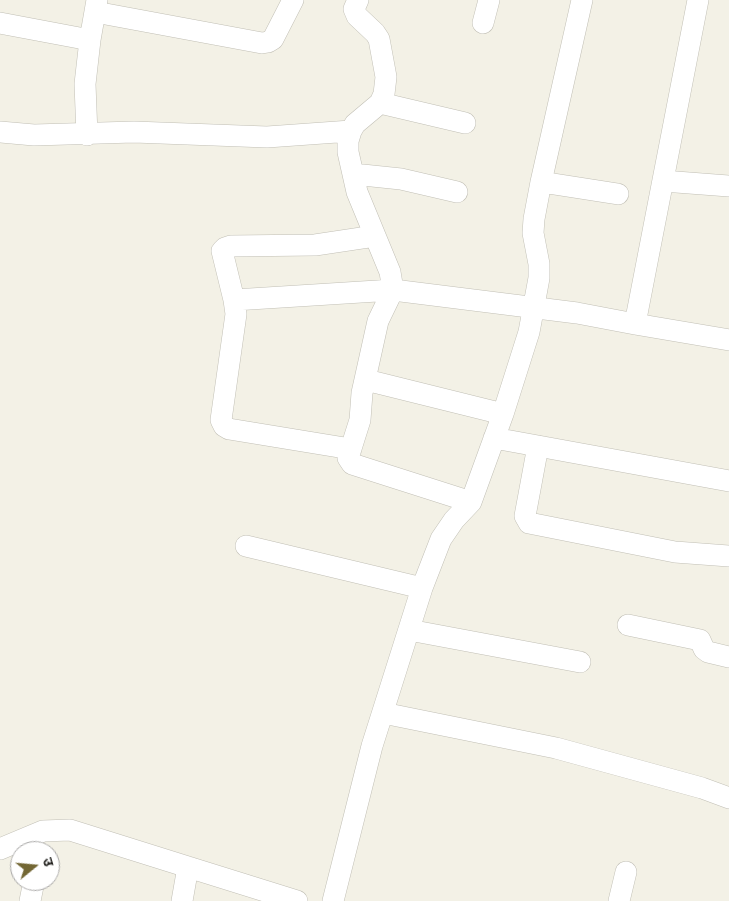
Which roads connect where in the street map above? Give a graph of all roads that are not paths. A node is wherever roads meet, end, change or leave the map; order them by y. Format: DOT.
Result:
graph roads {
  1 [pos="293,0"];
  2 [pos="358,0"];
  3 [pos="488,0"];
  4 [pos="582,0"];
  5 [pos="698,0"];
  6 [pos="96,6"];
  7 [pos="0,23"];
  8 [pos="483,23"];
  9 [pos="90,40"];
  10 [pos="380,103"];
  11 [pos="465,123"];
  12 [pos="0,132"];
  13 [pos="351,132"];
  14 [pos="86,135"];
  15 [pos="353,174"];
  16 [pos="663,180"];
  17 [pos="541,182"];
  18 [pos="729,186"];
  19 [pos="458,192"];
  20 [pos="618,194"];
  21 [pos="375,236"];
  22 [pos="393,290"];
  23 [pos="234,300"];
  24 [pos="535,308"];
  25 [pos="635,324"];
  26 [pos="729,340"];
  27 [pos="366,380"];
  28 [pos="503,414"];
  29 [pos="494,438"];
  30 [pos="538,446"];
  31 [pos="350,449"];
  32 [pos="729,481"];
  33 [pos="471,502"];
  34 [pos="246,546"];
  35 [pos="729,556"];
  36 [pos="422,588"];
  37 [pos="628,625"];
  38 [pos="409,630"];
  39 [pos="729,656"];
  40 [pos="580,662"];
  41 [pos="383,713"];
  42 [pos="729,798"];
  43 [pos="41,841"];
  44 [pos="188,867"];
  45 [pos="626,872"];
  46 [pos="182,901"];
  47 [pos="297,901"];
  48 [pos="333,901"];
  49 [pos="619,901"];
  1 -- 6 [label="street"];
  2 -- 10 [label="street"];
  3 -- 8 [label="street"];
  4 -- 17 [label="street"];
  5 -- 16 [label="street"];
  6 -- 9 [label="street"];
  7 -- 9 [label="street"];
  9 -- 14 [label="street"];
  10 -- 11 [label="street"];
  10 -- 13 [label="street"];
  12 -- 14 [label="street"];
  13 -- 14 [label="street"];
  13 -- 15 [label="street"];
  15 -- 19 [label="street"];
  15 -- 21 [label="street"];
  16 -- 18 [label="street"];
  16 -- 25 [label="street"];
  17 -- 20 [label="street"];
  17 -- 24 [label="street"];
  21 -- 22 [label="street"];
  21 -- 23 [label="street"];
  22 -- 23 [label="street"];
  22 -- 24 [label="street"];
  22 -- 27 [label="street"];
  23 -- 31 [label="street"];
  24 -- 25 [label="street"];
  24 -- 28 [label="street"];
  25 -- 26 [label="street"];
  27 -- 28 [label="street"];
  27 -- 31 [label="street"];
  28 -- 29 [label="street"];
  29 -- 30 [label="street"];
  29 -- 33 [label="street"];
  30 -- 32 [label="street"];
  30 -- 35 [label="street"];
  31 -- 33 [label="street"];
  33 -- 36 [label="street"];
  34 -- 36 [label="street"];
  36 -- 38 [label="street"];
  37 -- 39 [label="street"];
  38 -- 40 [label="street"];
  38 -- 41 [label="street"];
  41 -- 42 [label="street"];
  41 -- 48 [label="street"];
  43 -- 44 [label="street"];
  44 -- 46 [label="street"];
  44 -- 47 [label="street"];
  45 -- 49 [label="street"];
}
